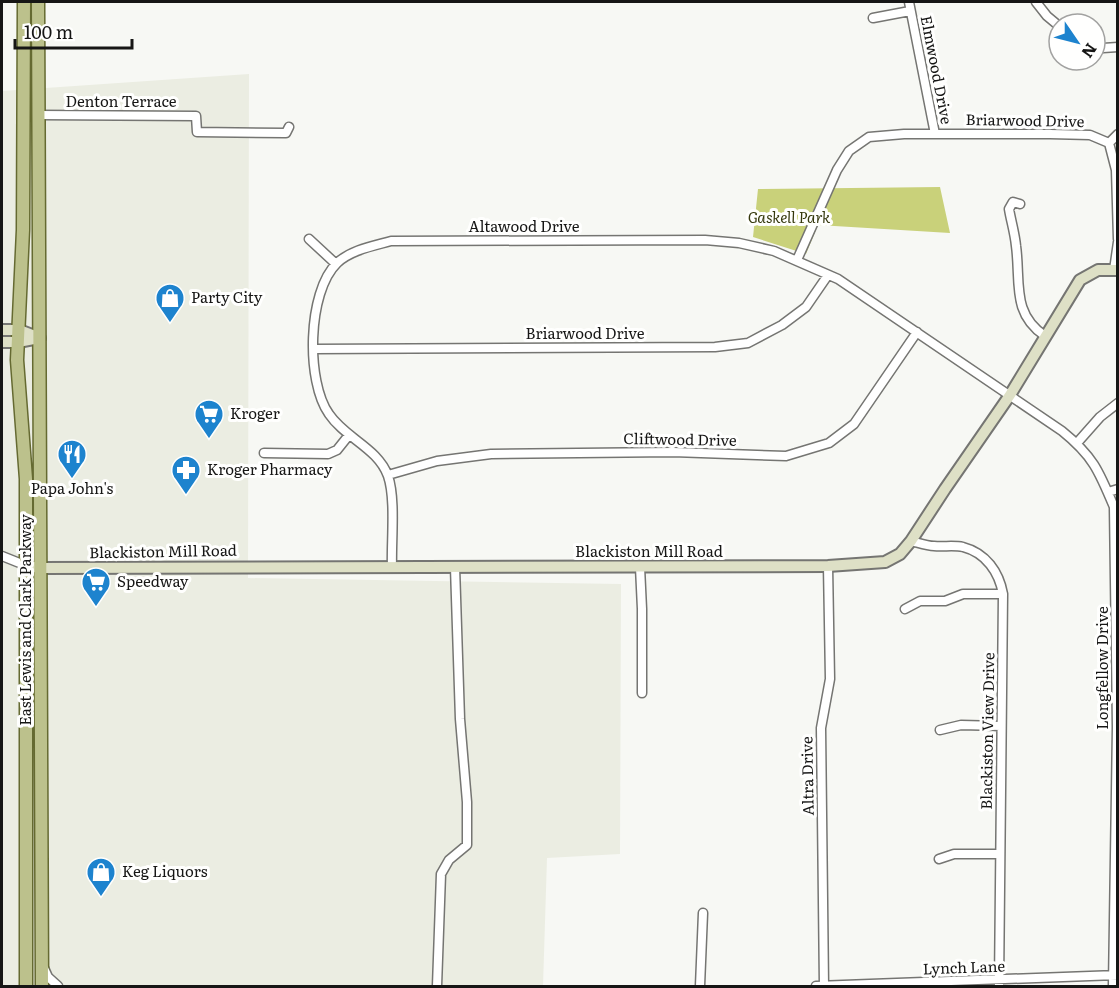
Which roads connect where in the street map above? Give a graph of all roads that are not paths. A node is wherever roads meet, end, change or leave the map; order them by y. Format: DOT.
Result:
graph roads {
  1 [pos="24,2"];
  2 [pos="38,2"];
  3 [pos="1036,2"];
  4 [pos="910,6"];
  5 [pos="1047,16"];
  6 [pos="873,18"];
  7 [pos="39,115"];
  8 [pos="290,127"];
  9 [pos="934,134"];
  10 [pos="1118,134"];
  11 [pos="1109,143"];
  12 [pos="1020,204"];
  13 [pos="309,239"];
  14 [pos="1118,241"];
  15 [pos="797,260"];
  16 [pos="336,264"];
  17 [pos="1116,270"];
  18 [pos="828,275"];
  19 [pos="2,330"];
  20 [pos="917,332"];
  21 [pos="19,336"];
  22 [pos="1046,336"];
  23 [pos="40,338"];
  24 [pos="2,342"];
  25 [pos="314,349"];
  26 [pos="1010,395"];
  27 [pos="1118,403"];
  28 [pos="349,435"];
  29 [pos="1077,443"];
  30 [pos="264,453"];
  31 [pos="388,475"];
  32 [pos="1118,489"];
  33 [pos="1108,492"];
  34 [pos="911,540"];
  35 [pos="2,556"];
  36 [pos="27,566"];
  37 [pos="828,566"];
  38 [pos="392,567"];
  39 [pos="455,567"];
  40 [pos="640,567"];
  41 [pos="40,568"];
  42 [pos="1003,594"];
  43 [pos="905,609"];
  44 [pos="1117,631"];
  45 [pos="642,693"];
  46 [pos="1001,726"];
  47 [pos="940,730"];
  48 [pos="1000,854"];
  49 [pos="939,859"];
  50 [pos="703,913"];
  51 [pos="41,960"];
  52 [pos="1115,975"];
  53 [pos="999,983"];
  54 [pos="824,986"];
  55 [pos="26,987"];
  56 [pos="42,987"];
  57 [pos="58,987"];
  58 [pos="437,987"];
  59 [pos="700,987"];
  60 [pos="816,987"];
  61 [pos="1113,987"];
  1 -- 21 [label="main road, East Lewis and Clark Parkway"];
  2 -- 7 [label="main road, East Lewis and Clark Parkway"];
  3 -- 5 [label="street"];
  4 -- 6 [label="street, Elmwood Drive"];
  4 -- 9 [label="street, Elmwood Drive"];
  7 -- 8 [label="street, Denton Terrace"];
  7 -- 23 [label="main road, East Lewis and Clark Parkway"];
  9 -- 11 [label="street, Briarwood Drive"];
  9 -- 15 [label="street, Briarwood Drive"];
  10 -- 11 [label="street"];
  11 -- 14 [label="street"];
  12 -- 22 [label="street"];
  13 -- 16 [label="street"];
  14 -- 17 [label="street"];
  15 -- 16 [label="street, Altawood Drive"];
  15 -- 18 [label="street, Altawood Drive"];
  16 -- 25 [label="street"];
  17 -- 22 [label="main road, Blackiston Mill Road"];
  18 -- 20 [label="street, Altawood Drive"];
  18 -- 25 [label="street, Briarwood Drive"];
  19 -- 21 [label="main road"];
  20 -- 26 [label="street, Altawood Drive"];
  20 -- 31 [label="street, Cliftwood Drive"];
  21 -- 23 [label="main road"];
  21 -- 24 [label="main road"];
  21 -- 36 [label="main road, East Lewis and Clark Parkway"];
  22 -- 26 [label="main road, Blackiston Mill Road"];
  23 -- 41 [label="main road, East Lewis and Clark Parkway"];
  25 -- 28 [label="street"];
  26 -- 29 [label="street, Longfellow Drive"];
  26 -- 34 [label="main road, Blackiston Mill Road"];
  27 -- 29 [label="street"];
  28 -- 30 [label="street"];
  28 -- 31 [label="street"];
  29 -- 33 [label="street, Longfellow Drive"];
  31 -- 38 [label="street"];
  32 -- 33 [label="street"];
  33 -- 44 [label="street, Longfellow Drive"];
  34 -- 37 [label="main road, Blackiston Mill Road"];
  34 -- 42 [label="street, Blackiston View Drive"];
  35 -- 36 [label="street"];
  36 -- 41 [label="main road, Blackiston Mill Road"];
  36 -- 55 [label="main road, East Lewis and Clark Parkway"];
  37 -- 40 [label="main road, Blackiston Mill Road"];
  37 -- 54 [label="street, Altra Drive"];
  38 -- 39 [label="main road, Blackiston Mill Road"];
  38 -- 41 [label="main road, Blackiston Mill Road"];
  39 -- 40 [label="main road, Blackiston Mill Road"];
  39 -- 58 [label="street"];
  40 -- 45 [label="street"];
  41 -- 51 [label="main road, East Lewis and Clark Parkway"];
  42 -- 43 [label="street"];
  42 -- 46 [label="street, Blackiston View Drive"];
  44 -- 52 [label="street, Longfellow Drive"];
  46 -- 47 [label="street"];
  46 -- 48 [label="street, Blackiston View Drive"];
  48 -- 49 [label="street"];
  48 -- 53 [label="street, Blackiston View Drive"];
  50 -- 59 [label="street"];
  51 -- 56 [label="main road, East Lewis and Clark Parkway"];
  51 -- 57 [label="street"];
  52 -- 53 [label="street, Lynch Lane"];
  52 -- 61 [label="street, Longfellow Drive"];
  53 -- 54 [label="street, Lynch Lane"];
  54 -- 60 [label="street, Lynch Lane"];
}
